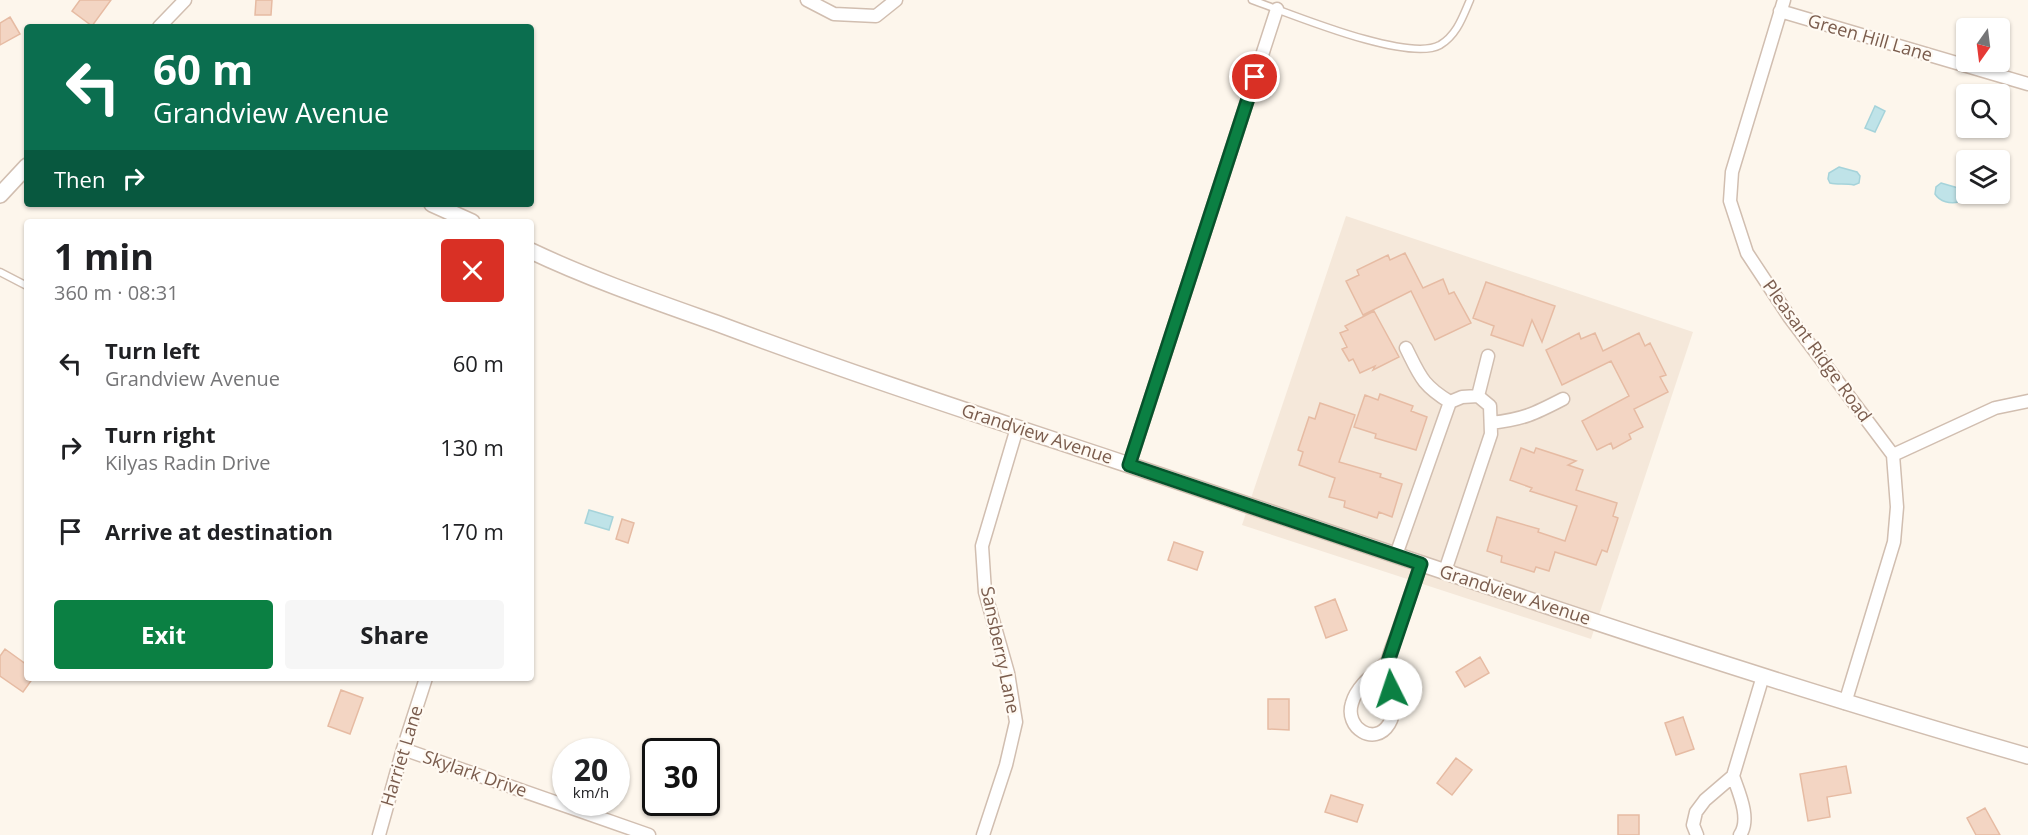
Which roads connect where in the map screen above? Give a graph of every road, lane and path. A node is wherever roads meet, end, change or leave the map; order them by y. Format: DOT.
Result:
graph roads {
  1 [pos="185,0"];
  2 [pos="807,0"];
  3 [pos="896,0"];
  4 [pos="1252,0"];
  5 [pos="1470,0"];
  6 [pos="1782,6"];
  7 [pos="1277,9"];
  8 [pos="162,24"];
  9 [pos="2028,84"];
  10 [pos="24,169"];
  11 [pos="0,195"];
  12 [pos="439,207"];
  13 [pos="465,219"];
  14 [pos="534,251"];
  15 [pos="0,272"];
  16 [pos="24,284"];
  17 [pos="1406,348"];
  18 [pos="1488,356"];
  19 [pos="1478,396"];
  20 [pos="1563,399"];
  21 [pos="2028,401"];
  22 [pos="1450,402"];
  23 [pos="1491,423"];
  24 [pos="1017,428"];
  25 [pos="1893,455"];
  26 [pos="1129,465"];
  27 [pos="1396,555"];
  28 [pos="1421,564"];
  29 [pos="1444,571"];
  30 [pos="1388,662"];
  31 [pos="1762,676"];
  32 [pos="425,681"];
  33 [pos="1845,703"];
  34 [pos="403,749"];
  35 [pos="2028,756"];
  36 [pos="1733,776"];
  37 [pos="379,835"];
  38 [pos="649,835"];
  39 [pos="982,835"];
  40 [pos="1697,835"];
  41 [pos="1740,835"];
  1 -- 8 [label="street"];
  2 -- 3 [label="street"];
  4 -- 7 [label="lane"];
  5 -- 7 [label="lane"];
  6 -- 9 [label="street, Green Hill Lane"];
  6 -- 25 [label="street, Pleasant Ridge Road"];
  7 -- 26 [label="street"];
  10 -- 11 [label="street"];
  12 -- 13 [label="street"];
  14 -- 24 [label="street, Grandview Avenue"];
  15 -- 16 [label="lane"];
  17 -- 22 [label="street"];
  18 -- 19 [label="street"];
  19 -- 22 [label="street"];
  19 -- 23 [label="street"];
  20 -- 23 [label="street"];
  21 -- 25 [label="street"];
  22 -- 27 [label="street"];
  23 -- 29 [label="street"];
  24 -- 26 [label="street, Grandview Avenue"];
  24 -- 39 [label="street, Sansberry Lane"];
  25 -- 33 [label="street"];
  26 -- 27 [label="street, Grandview Avenue"];
  27 -- 28 [label="street, Grandview Avenue"];
  28 -- 29 [label="street, Grandview Avenue"];
  28 -- 30 [label="street"];
  29 -- 31 [label="street, Grandview Avenue"];
  30 -- 30 [label="street"];
  31 -- 33 [label="street, Grandview Avenue"];
  31 -- 36 [label="street"];
  32 -- 34 [label="street, Harriet Lane"];
  33 -- 35 [label="street, Grandview Avenue"];
  34 -- 37 [label="street, Harriet Lane"];
  34 -- 38 [label="street, Skylark Drive"];
  36 -- 40 [label="street"];
  36 -- 41 [label="street"];
}
